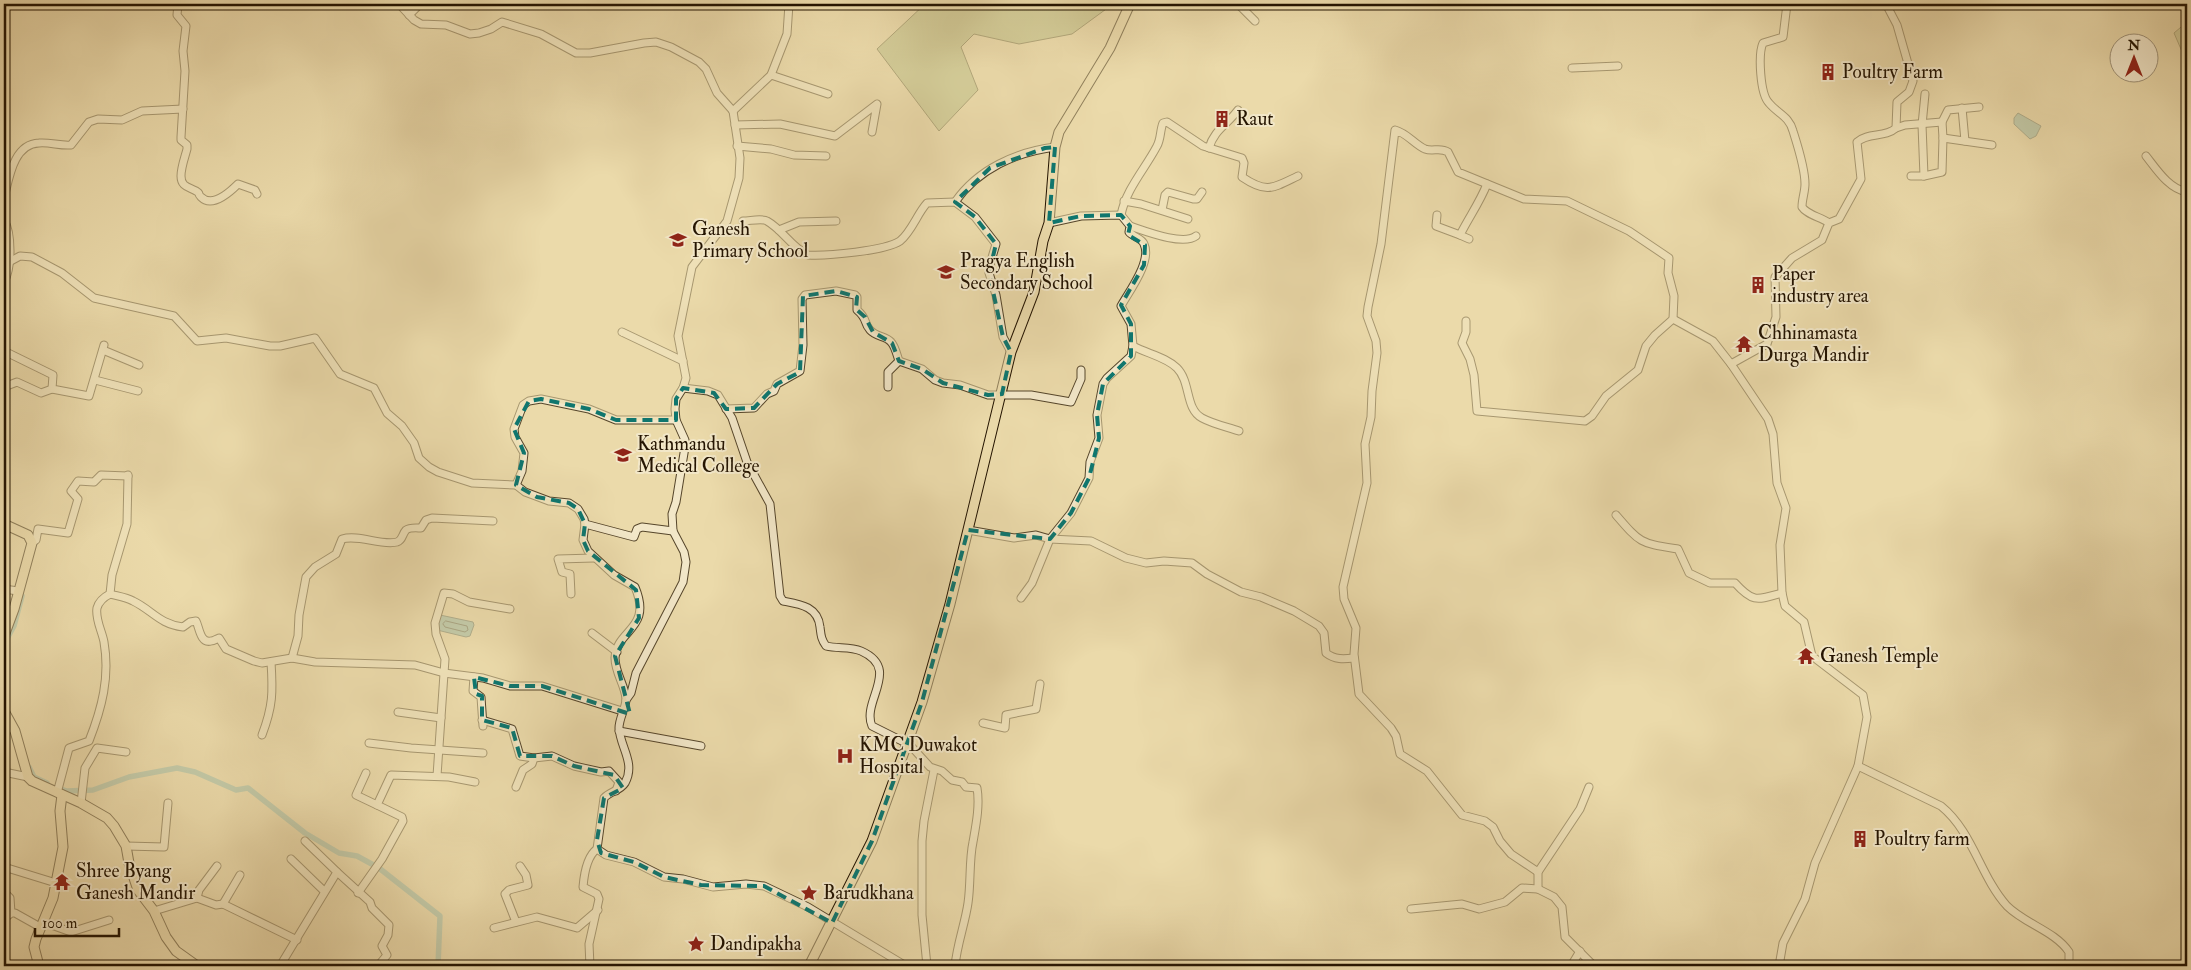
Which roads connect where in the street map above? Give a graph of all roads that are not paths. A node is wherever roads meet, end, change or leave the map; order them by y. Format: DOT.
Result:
graph roads {
  1 [pos="178,4"];
  2 [pos="399,4"];
  3 [pos="420,4"];
  4 [pos="789,4"];
  5 [pos="1130,4"];
  6 [pos="1238,4"];
  7 [pos="1787,4"];
  8 [pos="1886,4"];
  9 [pos="409,15"];
  10 [pos="1255,21"];
  11 [pos="1618,66"];
  12 [pos="1572,68"];
  13 [pos="771,74"];
  14 [pos="828,94"];
  15 [pos="1925,94"];
  16 [pos="1979,107"];
  17 [pos="1962,108"];
  18 [pos="183,109"];
  19 [pos="1238,110"];
  20 [pos="733,111"];
  21 [pos="1942,122"];
  22 [pos="735,125"];
  23 [pos="1922,125"];
  24 [pos="1896,128"];
  25 [pos="872,132"];
  26 [pos="1944,138"];
  27 [pos="1965,140"];
  28 [pos="1992,144"];
  29 [pos="737,146"];
  30 [pos="1055,147"];
  31 [pos="1209,148"];
  32 [pos="826,156"];
  33 [pos="2146,156"];
  34 [pos="1298,176"];
  35 [pos="1911,176"];
  36 [pos="1924,176"];
  37 [pos="1487,184"];
  38 [pos="1202,192"];
  39 [pos="2187,192"];
  40 [pos="257,194"];
  41 [pos="4,198"];
  42 [pos="1124,201"];
  43 [pos="955,202"];
  44 [pos="1162,210"];
  45 [pos="1121,215"];
  46 [pos="1437,215"];
  47 [pos="1188,219"];
  48 [pos="4,220"];
  49 [pos="743,221"];
  50 [pos="836,221"];
  51 [pos="1049,222"];
  52 [pos="1829,224"];
  53 [pos="1130,226"];
  54 [pos="779,230"];
  55 [pos="1460,235"];
  56 [pos="1196,236"];
  57 [pos="1469,239"];
  58 [pos="6,262"];
  59 [pos="4,282"];
  60 [pos="1673,319"];
  61 [pos="1466,321"];
  62 [pos="622,332"];
  63 [pos="1133,346"];
  64 [pos="4,351"];
  65 [pos="1011,352"];
  66 [pos="683,361"];
  67 [pos="899,361"];
  68 [pos="1731,364"];
  69 [pos="139,366"];
  70 [pos="1081,370"];
  71 [pos="95,380"];
  72 [pos="4,387"];
  73 [pos="888,387"];
  74 [pos="683,388"];
  75 [pos="52,389"];
  76 [pos="138,391"];
  77 [pos="1002,394"];
  78 [pos="726,409"];
  79 [pos="676,420"];
  80 [pos="1239,430"];
  81 [pos="516,485"];
  82 [pos="1616,515"];
  83 [pos="493,521"];
  84 [pos="4,524"];
  85 [pos="586,524"];
  86 [pos="968,530"];
  87 [pos="673,531"];
  88 [pos="1050,539"];
  89 [pos="32,543"];
  90 [pos="594,558"];
  91 [pos="4,589"];
  92 [pos="18,591"];
  93 [pos="1782,593"];
  94 [pos="110,594"];
  95 [pos="571,594"];
  96 [pos="1021,598"];
  97 [pos="510,609"];
  98 [pos="592,633"];
  99 [pos="4,636"];
  100 [pos="617,652"];
  101 [pos="292,658"];
  102 [pos="1354,658"];
  103 [pos="271,662"];
  104 [pos="444,673"];
  105 [pos="474,677"];
  106 [pos="1040,684"];
  107 [pos="626,700"];
  108 [pos="4,711"];
  109 [pos="622,711"];
  110 [pos="398,712"];
  111 [pos="441,718"];
  112 [pos="983,722"];
  113 [pos="619,731"];
  114 [pos="262,735"];
  115 [pos="369,742"];
  116 [pos="906,744"];
  117 [pos="701,746"];
  118 [pos="438,750"];
  119 [pos="126,752"];
  120 [pos="483,752"];
  121 [pos="534,758"];
  122 [pos="1858,766"];
  123 [pos="934,770"];
  124 [pos="4,772"];
  125 [pos="366,773"];
  126 [pos="28,776"];
  127 [pos="437,776"];
  128 [pos="476,782"];
  129 [pos="516,787"];
  130 [pos="1589,787"];
  131 [pos="59,791"];
  132 [pos="616,791"];
  133 [pos="82,796"];
  134 [pos="168,803"];
  135 [pos="378,805"];
  136 [pos="305,841"];
  137 [pos="126,846"];
  138 [pos="597,849"];
  139 [pos="291,859"];
  140 [pos="217,866"];
  141 [pos="520,866"];
  142 [pos="4,867"];
  143 [pos="337,872"];
  144 [pos="1538,872"];
  145 [pos="240,875"];
  146 [pos="56,883"];
  147 [pos="1538,889"];
  148 [pos="324,891"];
  149 [pos="4,892"];
  150 [pos="358,893"];
  151 [pos="197,898"];
  152 [pos="223,904"];
  153 [pos="1411,909"];
  154 [pos="598,910"];
  155 [pos="154,911"];
  156 [pos="11,913"];
  157 [pos="4,919"];
  158 [pos="109,920"];
  159 [pos="516,922"];
  160 [pos="832,923"];
  161 [pos="42,925"];
  162 [pos="494,928"];
  163 [pos="297,940"];
  164 [pos="1580,951"];
  165 [pos="2070,965"];
  166 [pos="38,966"];
  167 [pos="197,966"];
  168 [pos="280,966"];
  169 [pos="378,966"];
  170 [pos="590,966"];
  171 [pos="809,966"];
  172 [pos="906,966"];
  173 [pos="927,966"];
  174 [pos="955,966"];
  175 [pos="1571,966"];
  176 [pos="1594,966"];
  177 [pos="1779,966"];
  1 -- 18 [label="street"];
  2 -- 9 [label="street"];
  3 -- 9 [label="street"];
  4 -- 13 [label="street"];
  5 -- 30 [label="main road"];
  6 -- 10 [label="street"];
  7 -- 52 [label="street"];
  8 -- 24 [label="street"];
  9 -- 20 [label="street"];
  11 -- 12 [label="street"];
  13 -- 14 [label="street"];
  13 -- 20 [label="street"];
  15 -- 23 [label="street"];
  16 -- 17 [label="street"];
  17 -- 21 [label="street"];
  17 -- 27 [label="street"];
  18 -- 40 [label="street"];
  18 -- 41 [label="street"];
  19 -- 31 [label="street"];
  20 -- 22 [label="street"];
  21 -- 23 [label="street"];
  21 -- 26 [label="street"];
  22 -- 25 [label="street"];
  22 -- 29 [label="street"];
  23 -- 24 [label="street"];
  23 -- 36 [label="street"];
  24 -- 52 [label="street"];
  26 -- 27 [label="street"];
  26 -- 36 [label="street"];
  27 -- 28 [label="street"];
  29 -- 32 [label="street"];
  29 -- 66 [label="street"];
  30 -- 43 [label="street"];
  30 -- 51 [label="main road"];
  31 -- 34 [label="street"];
  31 -- 42 [label="street"];
  33 -- 39 [label="street"];
  35 -- 36 [label="street"];
  37 -- 55 [label="street"];
  37 -- 60 [label="street"];
  37 -- 102 [label="street"];
  38 -- 44 [label="street"];
  42 -- 44 [label="street"];
  42 -- 45 [label="street"];
  43 -- 54 [label="street"];
  43 -- 65 [label="street"];
  44 -- 47 [label="street"];
  45 -- 51 [label="street"];
  45 -- 53 [label="street"];
  46 -- 55 [label="street"];
  48 -- 58 [label="street"];
  49 -- 54 [label="street"];
  50 -- 54 [label="street"];
  51 -- 65 [label="main road"];
  52 -- 68 [label="street"];
  53 -- 56 [label="street"];
  53 -- 63 [label="street"];
  55 -- 57 [label="street"];
  58 -- 59 [label="street"];
  58 -- 81 [label="street"];
  60 -- 61 [label="street"];
  60 -- 68 [label="street"];
  62 -- 66 [label="street"];
  63 -- 80 [label="street"];
  63 -- 88 [label="street"];
  64 -- 75 [label="street"];
  65 -- 77 [label="main road"];
  66 -- 74 [label="street"];
  67 -- 73 [label="street"];
  67 -- 77 [label="street"];
  67 -- 78 [label="street"];
  68 -- 93 [label="street"];
  69 -- 71 [label="street"];
  70 -- 77 [label="street"];
  71 -- 75 [label="street"];
  71 -- 76 [label="street"];
  72 -- 75 [label="street"];
  74 -- 78 [label="street"];
  74 -- 79 [label="street"];
  77 -- 86 [label="main road"];
  78 -- 116 [label="street"];
  79 -- 81 [label="street"];
  79 -- 87 [label="street"];
  81 -- 85 [label="street"];
  82 -- 93 [label="street"];
  83 -- 101 [label="street"];
  84 -- 89 [label="main road"];
  85 -- 87 [label="street"];
  85 -- 90 [label="street"];
  86 -- 88 [label="street"];
  86 -- 116 [label="main road"];
  87 -- 107 [label="street"];
  88 -- 96 [label="street"];
  88 -- 102 [label="street"];
  89 -- 92 [label="main road"];
  89 -- 94 [label="street"];
  90 -- 95 [label="street"];
  90 -- 100 [label="street"];
  91 -- 92 [label="street"];
  92 -- 99 [label="main road"];
  93 -- 122 [label="street"];
  94 -- 103 [label="street"];
  94 -- 131 [label="street"];
  97 -- 104 [label="street"];
  98 -- 100 [label="street"];
  100 -- 107 [label="street"];
  101 -- 103 [label="street"];
  101 -- 104 [label="street"];
  102 -- 144 [label="street"];
  103 -- 114 [label="street"];
  104 -- 105 [label="street"];
  104 -- 111 [label="street"];
  105 -- 109 [label="street"];
  105 -- 121 [label="street"];
  106 -- 112 [label="street"];
  107 -- 109 [label="street"];
  108 -- 126 [label="main road"];
  109 -- 113 [label="street"];
  110 -- 111 [label="street"];
  111 -- 118 [label="street"];
  113 -- 117 [label="street"];
  113 -- 132 [label="street"];
  115 -- 118 [label="street"];
  116 -- 123 [label="street"];
  116 -- 160 [label="main road"];
  118 -- 120 [label="street"];
  118 -- 127 [label="street"];
  119 -- 133 [label="street"];
  121 -- 129 [label="street"];
  121 -- 132 [label="street"];
  122 -- 165 [label="street"];
  122 -- 177 [label="street"];
  123 -- 173 [label="street"];
  123 -- 174 [label="street"];
  124 -- 126 [label="street"];
  125 -- 135 [label="street"];
  126 -- 131 [label="main road"];
  127 -- 128 [label="street"];
  127 -- 135 [label="street"];
  130 -- 144 [label="street"];
  131 -- 133 [label="main road"];
  131 -- 146 [label="main road"];
  132 -- 138 [label="street"];
  133 -- 137 [label="main road"];
  134 -- 137 [label="street"];
  135 -- 150 [label="street"];
  136 -- 143 [label="street"];
  137 -- 155 [label="main road"];
  138 -- 154 [label="street"];
  138 -- 160 [label="street"];
  139 -- 148 [label="street"];
  140 -- 151 [label="street"];
  141 -- 159 [label="street"];
  142 -- 146 [label="street"];
  143 -- 148 [label="street"];
  143 -- 150 [label="street"];
  144 -- 147 [label="street"];
  145 -- 152 [label="street"];
  146 -- 161 [label="main road"];
  147 -- 153 [label="street"];
  147 -- 164 [label="street"];
  148 -- 163 [label="street"];
  149 -- 156 [label="street"];
  150 -- 169 [label="street"];
  151 -- 152 [label="street"];
  151 -- 155 [label="street"];
  152 -- 163 [label="street"];
  154 -- 159 [label="street"];
  154 -- 170 [label="street"];
  155 -- 167 [label="main road"];
  156 -- 157 [label="street"];
  156 -- 161 [label="street"];
  158 -- 161 [label="street"];
  159 -- 162 [label="street"];
  160 -- 171 [label="main road"];
  160 -- 172 [label="street"];
  161 -- 166 [label="main road"];
  163 -- 168 [label="street"];
  164 -- 175 [label="street"];
  164 -- 176 [label="street"];
}
